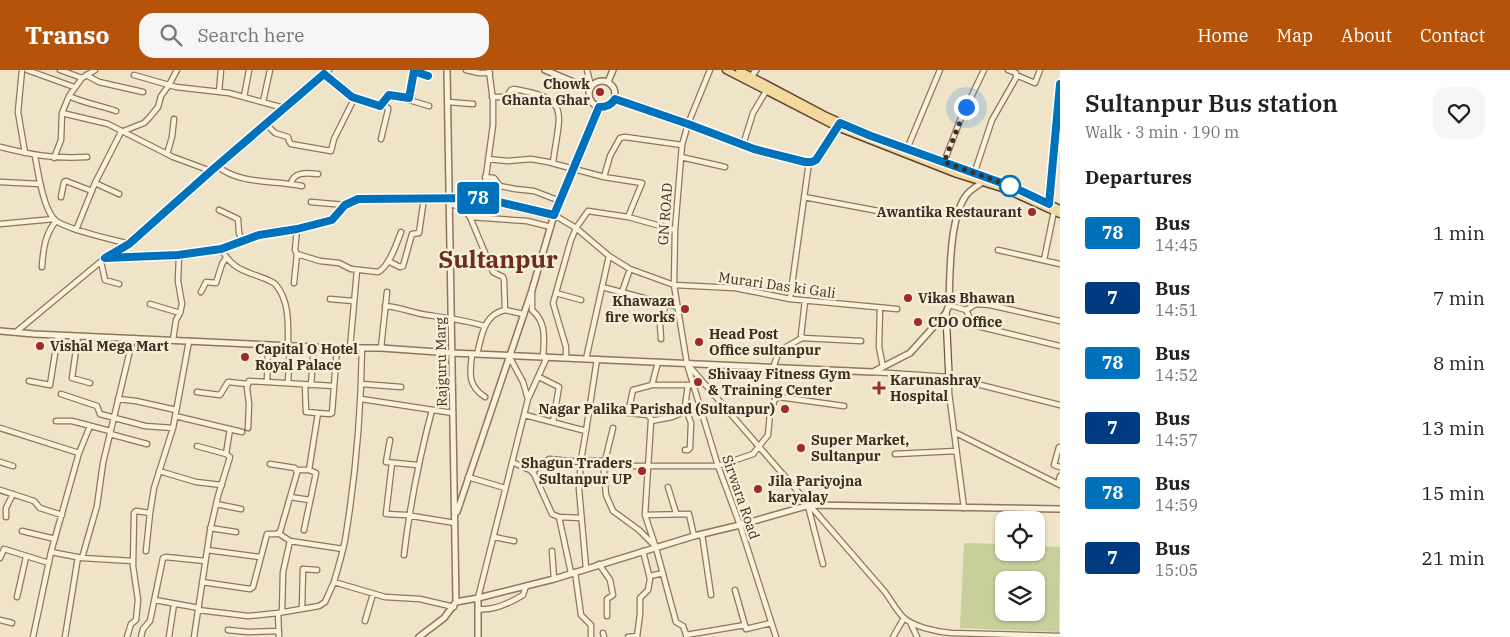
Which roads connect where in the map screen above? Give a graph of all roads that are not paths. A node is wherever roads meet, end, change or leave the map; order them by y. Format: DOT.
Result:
graph roads {
  1 [pos="22,70"];
  2 [pos="27,70"];
  3 [pos="60,70"];
  4 [pos="95,70"];
  5 [pos="177,70"];
  6 [pos="221,70"];
  7 [pos="249,70"];
  8 [pos="270,70"];
  9 [pos="329,70"];
  10 [pos="413,70"];
  11 [pos="448,70"];
  12 [pos="466,70"];
  13 [pos="545,70"];
  14 [pos="587,70"];
  15 [pos="613,70"];
  16 [pos="710,70"];
  17 [pos="726,70"];
  18 [pos="739,70"];
  19 [pos="756,70"];
  20 [pos="940,70"];
  21 [pos="984,70"];
  22 [pos="1008,70"];
  23 [pos="1040,70"];
  24 [pos="489,71"];
  25 [pos="324,74"];
  26 [pos="134,75"];
  27 [pos="1016,75"];
  28 [pos="84,76"];
  29 [pos="428,76"];
  30 [pos="751,77"];
  31 [pos="608,82"];
  32 [pos="1060,84"];
  33 [pos="169,86"];
  34 [pos="74,87"];
  35 [pos="591,88"];
  36 [pos="767,90"];
  37 [pos="143,92"];
  38 [pos="219,92"];
  39 [pos="69,96"];
  40 [pos="244,97"];
  41 [pos="492,97"];
  42 [pos="354,98"];
  43 [pos="409,98"];
  44 [pos="615,99"];
  45 [pos="263,102"];
  46 [pos="448,102"];
  47 [pos="473,104"];
  48 [pos="382,105"];
  49 [pos="429,106"];
  50 [pos="599,107"];
  51 [pos="284,108"];
  52 [pos="116,111"];
  53 [pos="62,113"];
  54 [pos="174,119"];
  55 [pos="266,124"];
  56 [pos="688,124"];
  57 [pos="838,125"];
  58 [pos="121,132"];
  59 [pos="381,139"];
  60 [pos="682,145"];
  61 [pos="743,145"];
  62 [pos="0,147"];
  63 [pos="907,149"];
  64 [pos="25,153"];
  65 [pos="167,154"];
  66 [pos="34,156"];
  67 [pos="681,156"];
  68 [pos="87,157"];
  69 [pos="54,158"];
  70 [pos="488,159"];
  71 [pos="809,162"];
  72 [pos="944,162"];
  73 [pos="553,163"];
  74 [pos="216,166"];
  75 [pos="725,167"];
  76 [pos="572,169"];
  77 [pos="211,171"];
  78 [pos="318,174"];
  79 [pos="974,174"];
  80 [pos="486,177"];
  81 [pos="604,177"];
  82 [pos="0,182"];
  83 [pos="983,182"];
  84 [pos="96,183"];
  85 [pos="40,184"];
  86 [pos="292,184"];
  87 [pos="302,186"];
  88 [pos="92,191"];
  89 [pos="119,194"];
  90 [pos="61,197"];
  91 [pos="804,197"];
  92 [pos="424,198"];
  93 [pos="482,198"];
  94 [pos="449,201"];
  95 [pos="560,201"];
  96 [pos="311,202"];
  97 [pos="1049,204"];
  98 [pos="345,205"];
  99 [pos="219,210"];
  100 [pos="1058,212"];
  101 [pos="889,213"];
  102 [pos="554,215"];
  103 [pos="470,217"];
  104 [pos="628,217"];
  105 [pos="55,220"];
  106 [pos="0,224"];
  107 [pos="551,227"];
  108 [pos="576,228"];
  109 [pos="297,229"];
  110 [pos="76,230"];
  111 [pos="675,230"];
  112 [pos="401,232"];
  113 [pos="242,240"];
  114 [pos="129,244"];
  115 [pos="221,249"];
  116 [pos="998,250"];
  117 [pos="297,254"];
  118 [pos="178,255"];
  119 [pos="609,256"];
  120 [pos="226,258"];
  121 [pos="103,260"];
  122 [pos="1044,260"];
  123 [pos="388,261"];
  124 [pos="1060,264"];
  125 [pos="42,267"];
  126 [pos="630,269"];
  127 [pos="357,270"];
  128 [pos="294,283"];
  129 [pos="119,284"];
  130 [pos="674,285"];
  131 [pos="602,286"];
  132 [pos="532,290"];
  133 [pos="201,292"];
  134 [pos="387,292"];
  135 [pos="622,292"];
  136 [pos="556,293"];
  137 [pos="330,299"];
  138 [pos="790,299"];
  139 [pos="581,300"];
  140 [pos="354,301"];
  141 [pos="805,301"];
  142 [pos="150,304"];
  143 [pos="666,304"];
  144 [pos="949,305"];
  145 [pos="385,306"];
  146 [pos="678,307"];
  147 [pos="880,308"];
  148 [pos="897,309"];
  149 [pos="504,310"];
  150 [pos="966,310"];
  151 [pos="180,312"];
  152 [pos="946,313"];
  153 [pos="523,314"];
  154 [pos="451,318"];
  155 [pos="1060,321"];
  156 [pos="484,326"];
  157 [pos="0,331"];
  158 [pos="16,332"];
  159 [pos="58,335"];
  160 [pos="78,336"];
  161 [pos="133,338"];
  162 [pos="802,338"];
  163 [pos="661,339"];
  164 [pos="173,340"];
  165 [pos="189,341"];
  166 [pos="862,341"];
  167 [pos="268,345"];
  168 [pos="289,346"];
  169 [pos="1060,346"];
  170 [pos="314,347"];
  171 [pos="337,348"];
  172 [pos="350,348"];
  173 [pos="362,348"];
  174 [pos="381,348"];
  175 [pos="452,353"];
  176 [pos="474,354"];
  177 [pos="509,356"];
  178 [pos="545,357"];
  179 [pos="566,358"];
  180 [pos="586,359"];
  181 [pos="597,360"];
  182 [pos="658,362"];
  183 [pos="687,364"];
  184 [pos="883,367"];
  185 [pos="773,368"];
  186 [pos="873,372"];
  187 [pos="539,377"];
  188 [pos="949,377"];
  189 [pos="30,381"];
  190 [pos="267,382"];
  191 [pos="90,383"];
  192 [pos="248,384"];
  193 [pos="288,384"];
  194 [pos="362,384"];
  195 [pos="305,385"];
  196 [pos="311,385"];
  197 [pos="652,385"];
  198 [pos="691,385"];
  199 [pos="334,386"];
  200 [pos="401,386"];
  201 [pos="197,392"];
  202 [pos="61,394"];
  203 [pos="485,397"];
  204 [pos="118,399"];
  205 [pos="361,399"];
  206 [pos="528,399"];
  207 [pos="1060,405"];
  208 [pos="844,406"];
  209 [pos="432,410"];
  210 [pos="686,411"];
  211 [pos="176,413"];
  212 [pos="318,413"];
  213 [pos="453,413"];
  214 [pos="525,415"];
  215 [pos="114,417"];
  216 [pos="652,420"];
  217 [pos="56,421"];
  218 [pos="553,422"];
  219 [pos="90,426"];
  220 [pos="0,428"];
  221 [pos="173,428"];
  222 [pos="248,428"];
  223 [pos="613,428"];
  224 [pos="230,429"];
  225 [pos="586,431"];
  226 [pos="242,432"];
  227 [pos="954,432"];
  228 [pos="110,433"];
  229 [pos="390,440"];
  230 [pos="147,444"];
  231 [pos="197,446"];
  232 [pos="758,447"];
  233 [pos="1060,447"];
  234 [pos="685,450"];
  235 [pos="956,451"];
  236 [pos="80,453"];
  237 [pos="226,454"];
  238 [pos="895,454"];
  239 [pos="581,461"];
  240 [pos="604,461"];
  241 [pos="0,462"];
  242 [pos="512,462"];
  243 [pos="392,463"];
  244 [pos="270,464"];
  245 [pos="417,465"];
  246 [pos="13,466"];
  247 [pos="647,466"];
  248 [pos="718,466"];
  249 [pos="1060,467"];
  250 [pos="297,470"];
  251 [pos="309,470"];
  252 [pos="159,471"];
  253 [pos="532,472"];
  254 [pos="1060,476"];
  255 [pos="468,477"];
  256 [pos="1059,484"];
  257 [pos="222,485"];
  258 [pos="506,488"];
  259 [pos="668,488"];
  260 [pos="0,490"];
  261 [pos="13,494"];
  262 [pos="290,497"];
  263 [pos="310,500"];
  264 [pos="216,504"];
  265 [pos="809,506"];
  266 [pos="964,508"];
  267 [pos="1060,509"];
  268 [pos="240,510"];
  269 [pos="150,513"];
  270 [pos="676,514"];
  271 [pos="62,515"];
  272 [pos="644,515"];
  273 [pos="408,516"];
  274 [pos="6,517"];
  275 [pos="559,518"];
  276 [pos="581,518"];
  277 [pos="455,520"];
  278 [pos="740,525"];
  279 [pos="210,528"];
  280 [pos="304,530"];
  281 [pos="22,531"];
  282 [pos="236,532"];
  283 [pos="278,533"];
  284 [pos="702,534"];
  285 [pos="694,536"];
  286 [pos="494,537"];
  287 [pos="55,539"];
  288 [pos="290,541"];
  289 [pos="514,542"];
  290 [pos="656,548"];
  291 [pos="343,549"];
  292 [pos="207,550"];
  293 [pos="552,551"];
  294 [pos="643,551"];
  295 [pos="1,552"];
  296 [pos="51,552"];
  297 [pos="146,552"];
  298 [pos="404,555"];
  299 [pos="26,557"];
  300 [pos="260,557"];
  301 [pos="0,558"];
  302 [pos="80,558"];
  303 [pos="133,561"];
  304 [pos="205,561"];
  305 [pos="48,563"];
  306 [pos="599,564"];
  307 [pos="823,564"];
  308 [pos="586,568"];
  309 [pos="317,570"];
  310 [pos="573,573"];
  311 [pos="663,573"];
  312 [pos="650,576"];
  313 [pos="554,579"];
  314 [pos="202,582"];
  315 [pos="334,582"];
  316 [pos="526,586"];
  317 [pos="735,590"];
  318 [pos="373,594"];
  319 [pos="711,595"];
  320 [pos="17,597"];
  321 [pos="478,598"];
  322 [pos="155,600"];
  323 [pos="174,604"];
  324 [pos="455,605"];
  325 [pos="198,609"];
  326 [pos="302,609"];
  327 [pos="478,609"];
  328 [pos="280,613"];
  329 [pos="607,616"];
  330 [pos="904,618"];
  331 [pos="0,620"];
  332 [pos="365,621"];
  333 [pos="910,622"];
  334 [pos="12,623"];
  335 [pos="771,623"];
  336 [pos="745,625"];
  337 [pos="228,630"];
  338 [pos="279,631"];
  339 [pos="637,636"];
  340 [pos="686,636"];
  341 [pos="1034,636"];
  342 [pos="1060,636"];
  343 [pos="33,637"];
  344 [pos="65,637"];
  345 [pos="127,637"];
  346 [pos="141,637"];
  347 [pos="169,637"];
  348 [pos="194,637"];
  349 [pos="279,637"];
  350 [pos="419,637"];
  351 [pos="478,637"];
  352 [pos="591,637"];
  353 [pos="628,637"];
  354 [pos="776,637"];
  355 [pos="893,637"];
  356 [pos="917,637"];
  1 -- 64 [label="street"];
  2 -- 34 [label="street"];
  3 -- 28 [label="street"];
  4 -- 28 [label="street"];
  5 -- 33 [label="street"];
  6 -- 38 [label="street"];
  7 -- 40 [label="street"];
  8 -- 45 [label="street"];
  9 -- 25 [label="street"];
  10 -- 29 [label="street"];
  10 -- 43 [label="street"];
  11 -- 46 [label="street, Rajguru Marg"];
  12 -- 24 [label="street"];
  13 -- 35 [label="street"];
  14 -- 35 [label="street"];
  15 -- 31 [label="street"];
  16 -- 56 [label="street, GN ROAD"];
  17 -- 36 [label="main road"];
  18 -- 30 [label="main road"];
  19 -- 30 [label="street"];
  20 -- 63 [label="street"];
  21 -- 72 [label="street"];
  22 -- 27 [label="street"];
  23 -- 27 [label="street"];
  24 -- 41 [label="street"];
  25 -- 42 [label="street"];
  25 -- 51 [label="street"];
  26 -- 33 [label="street"];
  27 -- 79 [label="street"];
  28 -- 34 [label="street"];
  28 -- 37 [label="street"];
  30 -- 36 [label="main road"];
  31 -- 35 [label="street"];
  31 -- 44 [label="street"];
  32 -- 97 [label="street"];
  33 -- 38 [label="street"];
  33 -- 58 [label="street"];
  34 -- 39 [label="street"];
  35 -- 50 [label="street"];
  36 -- 57 [label="main road"];
  36 -- 61 [label="street"];
  38 -- 40 [label="street"];
  39 -- 52 [label="street"];
  39 -- 53 [label="street"];
  40 -- 45 [label="street"];
  41 -- 70 [label="street"];
  41 -- 73 [label="street"];
  42 -- 48 [label="street"];
  42 -- 55 [label="street"];
  43 -- 48 [label="street"];
  43 -- 49 [label="street"];
  44 -- 50 [label="street"];
  44 -- 56 [label="street"];
  45 -- 51 [label="street"];
  46 -- 47 [label="street"];
  46 -- 94 [label="street, Rajguru Marg"];
  48 -- 59 [label="street"];
  50 -- 76 [label="street"];
  51 -- 55 [label="street"];
  53 -- 58 [label="street"];
  53 -- 69 [label="street"];
  54 -- 65 [label="street"];
  55 -- 74 [label="street"];
  56 -- 60 [label="street, GN ROAD"];
  56 -- 61 [label="street"];
  57 -- 63 [label="main road"];
  57 -- 71 [label="street"];
  57 -- 83 [label="main road"];
  58 -- 65 [label="street"];
  58 -- 84 [label="street"];
  60 -- 67 [label="street, GN ROAD"];
  60 -- 81 [label="street"];
  61 -- 71 [label="street"];
  62 -- 64 [label="street"];
  63 -- 72 [label="main road"];
  64 -- 66 [label="street"];
  65 -- 77 [label="street"];
  66 -- 69 [label="street"];
  66 -- 85 [label="street"];
  67 -- 75 [label="street"];
  67 -- 111 [label="street, GN ROAD"];
  68 -- 69 [label="street"];
  70 -- 73 [label="street"];
  70 -- 80 [label="street"];
  71 -- 91 [label="street"];
  72 -- 79 [label="main road"];
  73 -- 76 [label="street"];
  74 -- 77 [label="street"];
  74 -- 86 [label="street"];
  76 -- 81 [label="street"];
  76 -- 95 [label="street"];
  77 -- 114 [label="street"];
  78 -- 86 [label="street"];
  79 -- 97 [label="main road"];
  80 -- 93 [label="street"];
  80 -- 95 [label="street"];
  81 -- 104 [label="street"];
  82 -- 85 [label="street"];
  83 -- 100 [label="main road"];
  83 -- 144 [label="street"];
  84 -- 88 [label="street"];
  84 -- 89 [label="street"];
  85 -- 105 [label="street"];
  86 -- 87 [label="street"];
  88 -- 90 [label="street"];
  88 -- 110 [label="street"];
  91 -- 101 [label="street"];
  91 -- 138 [label="street"];
  92 -- 94 [label="street, Murari Das ki Gali"];
  92 -- 98 [label="street, Murari Das ki Gali"];
  92 -- 123 [label="street"];
  93 -- 94 [label="street, Murari Das ki Gali"];
  93 -- 102 [label="street, Murari Das ki Gali"];
  94 -- 103 [label="street"];
  94 -- 154 [label="street, Rajguru Marg"];
  95 -- 102 [label="street"];
  96 -- 98 [label="street"];
  97 -- 100 [label="main road"];
  98 -- 109 [label="street"];
  99 -- 113 [label="street"];
  100 -- 122 [label="street"];
  102 -- 107 [label="street"];
  102 -- 108 [label="street, Murari Das ki Gali"];
  103 -- 107 [label="street"];
  103 -- 149 [label="street"];
  104 -- 108 [label="street"];
  104 -- 111 [label="street"];
  105 -- 106 [label="street"];
  105 -- 110 [label="street"];
  105 -- 125 [label="street"];
  107 -- 132 [label="street"];
  108 -- 119 [label="street, Murari Das ki Gali"];
  108 -- 136 [label="street"];
  109 -- 113 [label="street"];
  109 -- 117 [label="street"];
  110 -- 114 [label="street"];
  111 -- 130 [label="street, GN ROAD"];
  112 -- 123 [label="street"];
  113 -- 115 [label="street"];
  114 -- 121 [label="street"];
  115 -- 118 [label="street"];
  115 -- 120 [label="street"];
  116 -- 122 [label="street"];
  117 -- 127 [label="street"];
  117 -- 128 [label="street"];
  118 -- 121 [label="street"];
  118 -- 151 [label="street"];
  119 -- 126 [label="street, Murari Das ki Gali"];
  119 -- 131 [label="street"];
  120 -- 133 [label="street"];
  120 -- 168 [label="street"];
  121 -- 129 [label="street"];
  121 -- 158 [label="street"];
  122 -- 124 [label="street"];
  123 -- 127 [label="street"];
  126 -- 130 [label="street, Murari Das ki Gali"];
  126 -- 135 [label="street"];
  127 -- 140 [label="street"];
  130 -- 138 [label="street, Murari Das ki Gali"];
  130 -- 146 [label="street, GN ROAD"];
  131 -- 135 [label="street"];
  131 -- 180 [label="street"];
  132 -- 153 [label="street"];
  132 -- 178 [label="street"];
  134 -- 145 [label="street"];
  135 -- 143 [label="street"];
  136 -- 139 [label="street"];
  136 -- 179 [label="street"];
  137 -- 140 [label="street"];
  138 -- 141 [label="street, Murari Das ki Gali"];
  140 -- 172 [label="street"];
  141 -- 147 [label="street, Murari Das ki Gali"];
  141 -- 162 [label="street"];
  142 -- 151 [label="street"];
  143 -- 146 [label="street"];
  143 -- 163 [label="street"];
  144 -- 150 [label="street"];
  144 -- 152 [label="street"];
  145 -- 154 [label="street"];
  145 -- 174 [label="street"];
  146 -- 183 [label="street, GN ROAD"];
  147 -- 148 [label="street, Murari Das ki Gali"];
  147 -- 184 [label="street"];
  149 -- 153 [label="street"];
  149 -- 156 [label="street"];
  150 -- 155 [label="street"];
  150 -- 169 [label="street"];
  151 -- 164 [label="street"];
  152 -- 184 [label="street"];
  152 -- 188 [label="main road"];
  153 -- 177 [label="street"];
  154 -- 156 [label="street"];
  154 -- 175 [label="street, Rajguru Marg"];
  156 -- 176 [label="street"];
  157 -- 158 [label="street"];
  158 -- 159 [label="street"];
  159 -- 160 [label="street"];
  159 -- 189 [label="street"];
  160 -- 161 [label="street"];
  160 -- 191 [label="street"];
  161 -- 164 [label="street"];
  161 -- 204 [label="street"];
  162 -- 166 [label="street"];
  162 -- 185 [label="street"];
  164 -- 165 [label="street"];
  165 -- 167 [label="street"];
  165 -- 211 [label="street"];
  167 -- 168 [label="street"];
  167 -- 190 [label="street"];
  168 -- 170 [label="street"];
  168 -- 193 [label="street"];
  170 -- 171 [label="street"];
  170 -- 196 [label="street"];
  171 -- 172 [label="street"];
  171 -- 199 [label="street"];
  172 -- 173 [label="street"];
  173 -- 174 [label="street"];
  173 -- 194 [label="street"];
  174 -- 175 [label="street"];
  175 -- 176 [label="street"];
  175 -- 213 [label="street, Rajguru Marg"];
  176 -- 177 [label="street"];
  176 -- 203 [label="street"];
  177 -- 178 [label="street"];
  177 -- 206 [label="street"];
  177 -- 255 [label="street"];
  178 -- 179 [label="street"];
  178 -- 187 [label="street"];
  179 -- 180 [label="street"];
  180 -- 181 [label="street"];
  181 -- 182 [label="street"];
  181 -- 225 [label="street"];
  182 -- 183 [label="street"];
  182 -- 197 [label="street"];
  183 -- 185 [label="street"];
  183 -- 198 [label="street, Sirwara Road"];
  183 -- 232 [label="street"];
  184 -- 186 [label="street"];
  185 -- 186 [label="street"];
  186 -- 188 [label="street"];
  187 -- 206 [label="street"];
  187 -- 218 [label="street"];
  188 -- 207 [label="street"];
  188 -- 227 [label="street"];
  190 -- 192 [label="street"];
  190 -- 193 [label="street"];
  192 -- 201 [label="street"];
  192 -- 222 [label="street"];
  193 -- 195 [label="street"];
  194 -- 200 [label="street"];
  194 -- 205 [label="street"];
  195 -- 196 [label="street"];
  195 -- 212 [label="street"];
  196 -- 199 [label="street"];
  197 -- 198 [label="street"];
  197 -- 216 [label="street"];
  198 -- 210 [label="street"];
  198 -- 248 [label="street, Sirwara Road"];
  199 -- 212 [label="street"];
  202 -- 215 [label="street"];
  204 -- 211 [label="street"];
  204 -- 215 [label="street"];
  205 -- 209 [label="street"];
  205 -- 291 [label="street"];
  206 -- 214 [label="street"];
  208 -- 232 [label="street"];
  209 -- 213 [label="street"];
  209 -- 245 [label="street"];
  210 -- 216 [label="street"];
  210 -- 234 [label="street"];
  211 -- 221 [label="street"];
  211 -- 224 [label="street"];
  212 -- 251 [label="street"];
  213 -- 277 [label="street, Rajguru Marg"];
  214 -- 218 [label="street"];
  214 -- 242 [label="street"];
  215 -- 221 [label="street"];
  215 -- 228 [label="street"];
  216 -- 247 [label="street"];
  217 -- 219 [label="street"];
  218 -- 225 [label="street"];
  219 -- 228 [label="street"];
  219 -- 236 [label="street"];
  220 -- 236 [label="street"];
  221 -- 252 [label="street"];
  223 -- 240 [label="street"];
  224 -- 226 [label="street"];
  224 -- 237 [label="street"];
  225 -- 239 [label="street"];
  227 -- 235 [label="street"];
  227 -- 256 [label="street"];
  228 -- 230 [label="street"];
  228 -- 302 [label="street"];
  229 -- 243 [label="street"];
  231 -- 237 [label="street"];
  232 -- 248 [label="street"];
  232 -- 265 [label="street"];
  233 -- 249 [label="street"];
  235 -- 238 [label="street"];
  235 -- 266 [label="street"];
  236 -- 271 [label="street"];
  237 -- 257 [label="street"];
  239 -- 240 [label="street"];
  239 -- 253 [label="street"];
  239 -- 276 [label="street"];
  240 -- 247 [label="street"];
  240 -- 290 [label="street"];
  241 -- 246 [label="street"];
  242 -- 253 [label="street"];
  242 -- 258 [label="street"];
  243 -- 245 [label="street"];
  243 -- 273 [label="street"];
  244 -- 250 [label="street"];
  245 -- 273 [label="street"];
  247 -- 248 [label="street"];
  247 -- 272 [label="street"];
  248 -- 278 [label="street, Sirwara Road"];
  250 -- 251 [label="street"];
  250 -- 262 [label="street"];
  251 -- 263 [label="street"];
  252 -- 257 [label="street"];
  252 -- 269 [label="street"];
  253 -- 275 [label="street"];
  254 -- 256 [label="street"];
  255 -- 258 [label="street"];
  255 -- 277 [label="street"];
  257 -- 264 [label="street"];
  258 -- 286 [label="street"];
  259 -- 270 [label="street"];
  260 -- 261 [label="street"];
  261 -- 271 [label="street"];
  261 -- 274 [label="street"];
  262 -- 263 [label="street"];
  262 -- 283 [label="street"];
  263 -- 280 [label="street"];
  264 -- 268 [label="street"];
  264 -- 279 [label="street"];
  265 -- 266 [label="street"];
  265 -- 278 [label="street"];
  265 -- 307 [label="street"];
  265 -- 330 [label="street"];
  266 -- 267 [label="street"];
  269 -- 297 [label="street"];
  269 -- 303 [label="street"];
  270 -- 272 [label="street"];
  270 -- 285 [label="street"];
  271 -- 287 [label="street"];
  272 -- 290 [label="street"];
  273 -- 277 [label="street"];
  273 -- 298 [label="street"];
  275 -- 276 [label="street"];
  275 -- 310 [label="street"];
  276 -- 308 [label="street"];
  277 -- 324 [label="street, Rajguru Marg"];
  278 -- 284 [label="street"];
  278 -- 335 [label="street, Sirwara Road"];
  279 -- 282 [label="street"];
  279 -- 292 [label="street"];
  281 -- 287 [label="street"];
  283 -- 288 [label="street"];
  283 -- 300 [label="street"];
  284 -- 285 [label="street"];
  284 -- 319 [label="street"];
  285 -- 290 [label="street"];
  286 -- 289 [label="street"];
  286 -- 321 [label="street"];
  287 -- 296 [label="street"];
  288 -- 291 [label="street"];
  288 -- 328 [label="street"];
  290 -- 294 [label="street"];
  290 -- 311 [label="street"];
  291 -- 315 [label="street"];
  292 -- 300 [label="street"];
  292 -- 304 [label="street"];
  293 -- 313 [label="street"];
  294 -- 306 [label="street"];
  294 -- 312 [label="street"];
  295 -- 299 [label="street"];
  295 -- 301 [label="street"];
  296 -- 302 [label="street"];
  296 -- 305 [label="street"];
  299 -- 305 [label="street"];
  299 -- 320 [label="street"];
  300 -- 314 [label="street"];
  302 -- 303 [label="street"];
  302 -- 344 [label="street"];
  303 -- 345 [label="street"];
  304 -- 314 [label="street"];
  304 -- 322 [label="street"];
  305 -- 343 [label="street"];
  306 -- 308 [label="street"];
  306 -- 329 [label="street"];
  308 -- 310 [label="street"];
  309 -- 326 [label="street"];
  310 -- 313 [label="street"];
  310 -- 352 [label="street"];
  311 -- 312 [label="street"];
  311 -- 340 [label="street"];
  312 -- 339 [label="street"];
  313 -- 316 [label="street"];
  314 -- 325 [label="street"];
  315 -- 318 [label="street"];
  315 -- 326 [label="street"];
  316 -- 321 [label="street"];
  316 -- 327 [label="street"];
  317 -- 336 [label="street"];
  318 -- 324 [label="street"];
  318 -- 332 [label="street"];
  321 -- 324 [label="street"];
  321 -- 327 [label="street"];
  322 -- 323 [label="street"];
  322 -- 346 [label="street"];
  323 -- 325 [label="street"];
  323 -- 347 [label="street"];
  324 -- 350 [label="street"];
  325 -- 328 [label="street"];
  325 -- 348 [label="street"];
  326 -- 328 [label="street"];
  327 -- 351 [label="street"];
  328 -- 338 [label="street"];
  330 -- 333 [label="street"];
  330 -- 355 [label="street"];
  331 -- 334 [label="street"];
  333 -- 341 [label="street"];
  333 -- 356 [label="street"];
  335 -- 336 [label="street"];
  335 -- 354 [label="street, Sirwara Road"];
  336 -- 340 [label="street"];
  337 -- 338 [label="street"];
  338 -- 349 [label="street"];
  339 -- 353 [label="street"];
  341 -- 342 [label="street"];
}
